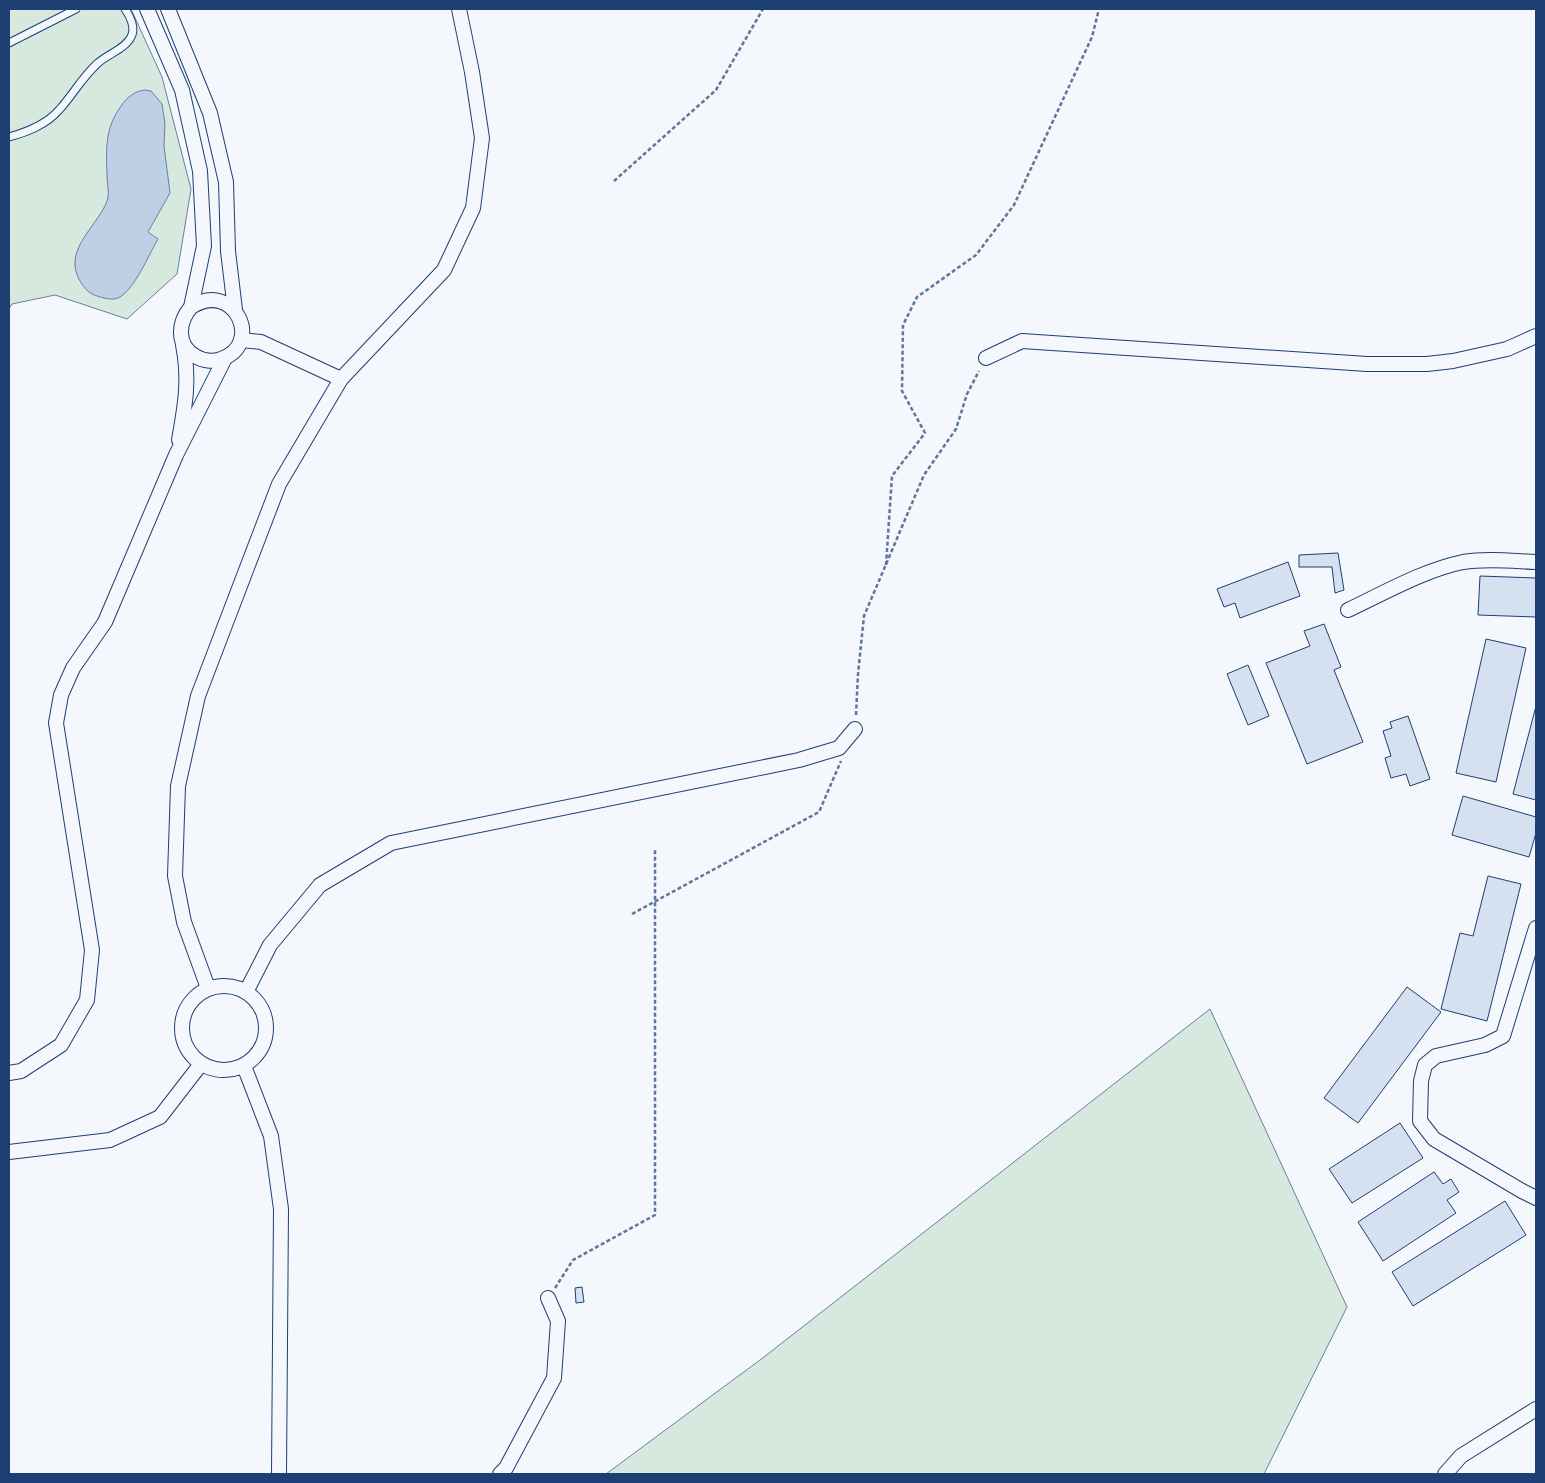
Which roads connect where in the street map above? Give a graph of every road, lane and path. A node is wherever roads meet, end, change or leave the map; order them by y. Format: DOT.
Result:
graph roads {
  1 [pos="76,9"];
  2 [pos="124,9"];
  3 [pos="147,9"];
  4 [pos="168,9"];
  5 [pos="459,9"];
  6 [pos="763,9"];
  7 [pos="1099,9"];
  8 [pos="9,43"];
  9 [pos="9,138"];
  10 [pos="614,182"];
  11 [pos="191,307"];
  12 [pos="235,310"];
  13 [pos="1536,336"];
  14 [pos="182,340"];
  15 [pos="241,340"];
  16 [pos="225,358"];
  17 [pos="986,358"];
  18 [pos="341,379"];
  19 [pos="176,455"];
  20 [pos="1536,562"];
  21 [pos="886,565"];
  22 [pos="1348,610"];
  23 [pos="855,729"];
  24 [pos="839,748"];
  25 [pos="655,849"];
  26 [pos="655,902"];
  27 [pos="632,914"];
  28 [pos="1536,928"];
  29 [pos="208,988"];
  30 [pos="246,992"];
  31 [pos="201,1064"];
  32 [pos="244,1066"];
  33 [pos="9,1073"];
  34 [pos="9,1152"];
  35 [pos="1536,1198"];
  36 [pos="548,1298"];
  37 [pos="1536,1409"];
  38 [pos="279,1474"];
  39 [pos="500,1474"];
  40 [pos="1445,1474"];
  1 -- 8 [label="lane"];
  2 -- 9 [label="lane"];
  3 -- 11 [label="street"];
  4 -- 12 [label="street"];
  5 -- 18 [label="street"];
  6 -- 10 [label="path"];
  7 -- 21 [label="path"];
  11 -- 12 [label="street"];
  11 -- 14 [label="street"];
  12 -- 15 [label="street"];
  13 -- 17 [label="street"];
  14 -- 16 [label="street"];
  14 -- 19 [label="street"];
  15 -- 16 [label="street"];
  15 -- 18 [label="street"];
  16 -- 19 [label="street"];
  17 -- 21 [label="path"];
  18 -- 29 [label="street"];
  19 -- 33 [label="street"];
  20 -- 22 [label="street"];
  21 -- 23 [label="path"];
  23 -- 24 [label="street"];
  24 -- 26 [label="path"];
  24 -- 30 [label="street"];
  25 -- 26 [label="path"];
  26 -- 27 [label="path"];
  26 -- 36 [label="path"];
  28 -- 35 [label="street"];
  29 -- 30 [label="street"];
  29 -- 31 [label="street"];
  30 -- 32 [label="street"];
  31 -- 32 [label="street"];
  31 -- 34 [label="street"];
  32 -- 38 [label="street"];
  36 -- 39 [label="street"];
  37 -- 40 [label="street"];
}
